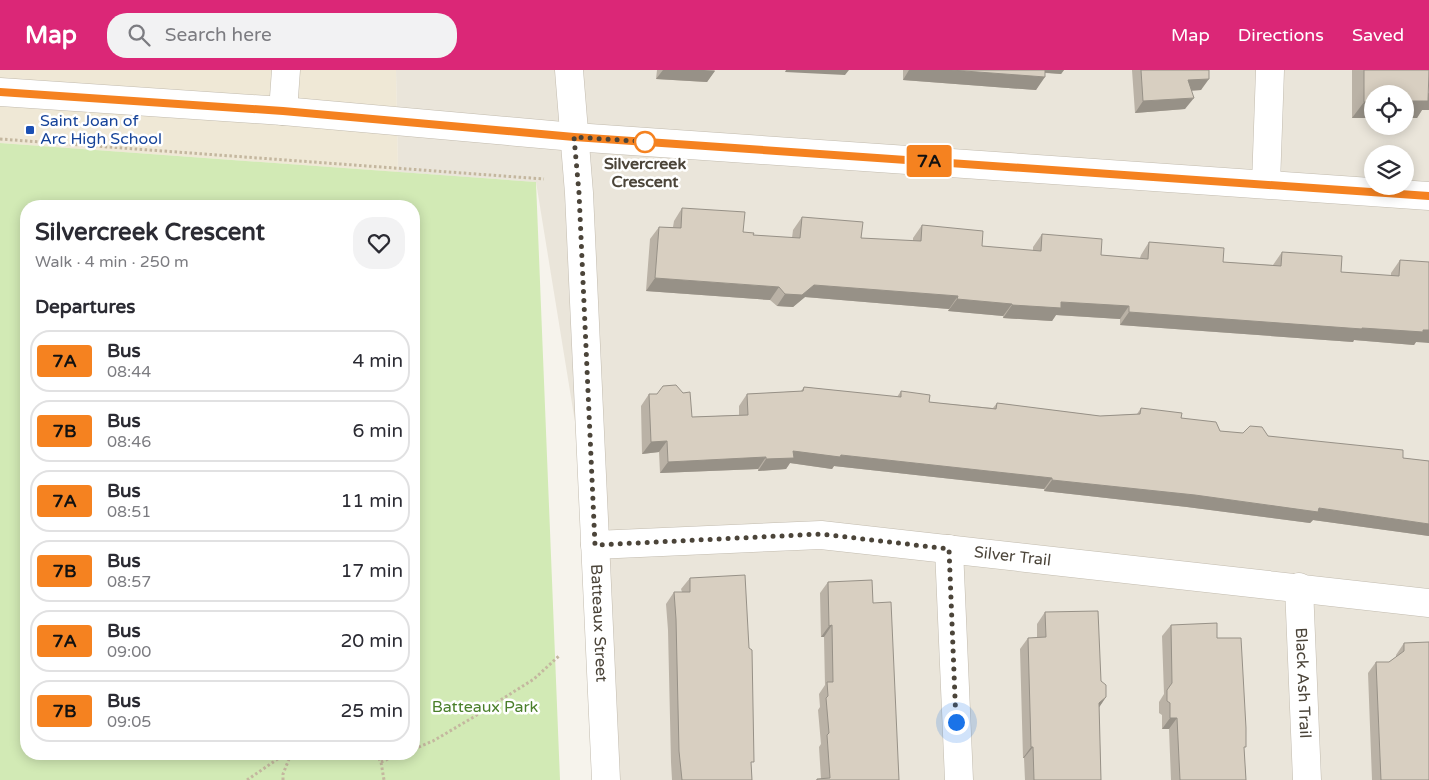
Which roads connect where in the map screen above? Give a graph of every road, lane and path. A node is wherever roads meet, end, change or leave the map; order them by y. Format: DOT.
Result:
graph roads {
  1 [pos="286,70"];
  2 [pos="569,70"];
  3 [pos="1270,70"];
  4 [pos="0,92"];
  5 [pos="283,111"];
  6 [pos="574,137"];
  7 [pos="0,139"];
  8 [pos="544,179"];
  9 [pos="1266,184"];
  10 [pos="1429,196"];
  11 [pos="595,545"];
  12 [pos="949,549"];
  13 [pos="1299,587"];
  14 [pos="1429,603"];
  15 [pos="560,655"];
  16 [pos="420,746"];
  17 [pos="276,760"];
  18 [pos="289,760"];
  19 [pos="386,760"];
  20 [pos="381,762"];
  21 [pos="247,780"];
  22 [pos="283,780"];
  23 [pos="384,780"];
  24 [pos="606,780"];
  25 [pos="959,780"];
  26 [pos="1307,780"];
  1 -- 5 [label="street"];
  2 -- 6 [label="street"];
  3 -- 9 [label="street"];
  4 -- 5 [label="street"];
  5 -- 6 [label="street"];
  6 -- 9 [label="street"];
  6 -- 11 [label="street, Batteaux Street"];
  7 -- 8 [label="path"];
  9 -- 10 [label="street"];
  11 -- 12 [label="street, Silver Trail"];
  11 -- 24 [label="street, Batteaux Street"];
  12 -- 13 [label="street, Silver Trail"];
  12 -- 25 [label="street"];
  13 -- 14 [label="street, Silver Trail"];
  13 -- 26 [label="street, Black Ash Trail"];
  15 -- 16 [label="path"];
  17 -- 21 [label="path"];
  18 -- 22 [label="path"];
  19 -- 20 [label="path"];
  20 -- 23 [label="path"];
}
